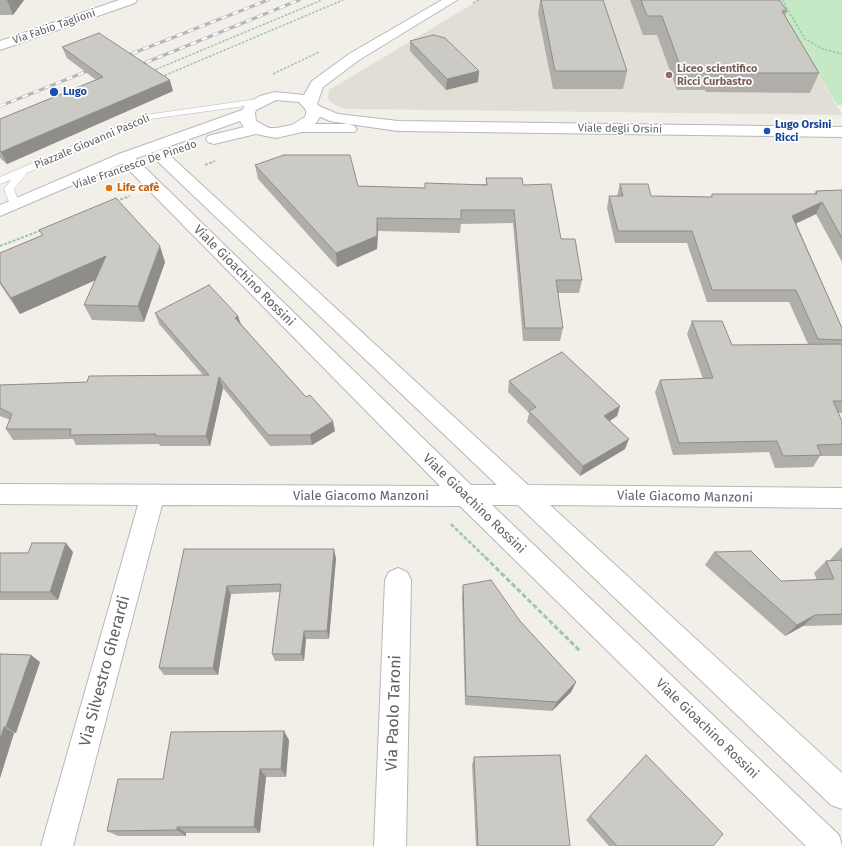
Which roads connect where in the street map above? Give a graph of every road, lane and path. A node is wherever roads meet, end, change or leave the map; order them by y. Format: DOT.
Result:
graph roads {
  1 [pos="132,0"];
  2 [pos="322,0"];
  3 [pos="343,0"];
  4 [pos="450,0"];
  5 [pos="479,0"];
  6 [pos="782,0"];
  7 [pos="472,4"];
  8 [pos="0,46"];
  9 [pos="320,52"];
  10 [pos="842,54"];
  11 [pos="354,57"];
  12 [pos="154,75"];
  13 [pos="271,75"];
  14 [pos="158,78"];
  15 [pos="275,96"];
  16 [pos="312,106"];
  17 [pos="252,108"];
  18 [pos="398,126"];
  19 [pos="256,129"];
  20 [pos="297,129"];
  21 [pos="842,132"];
  22 [pos="160,156"];
  23 [pos="129,162"];
  24 [pos="24,171"];
  25 [pos="0,181"];
  26 [pos="154,186"];
  27 [pos="115,201"];
  28 [pos="8,208"];
  29 [pos="43,229"];
  30 [pos="0,246"];
  31 [pos="0,494"];
  32 [pos="464,494"];
  33 [pos="153,495"];
  34 [pos="520,495"];
  35 [pos="842,498"];
  36 [pos="398,580"];
  37 [pos="842,794"];
  38 [pos="58,846"];
  39 [pos="390,846"];
  40 [pos="828,846"];
  1 -- 8 [label="street, Via Fabio Taglioni"];
  2 -- 12 [label="path"];
  3 -- 14 [label="path"];
  4 -- 11 [label="street"];
  5 -- 7 [label="path"];
  6 -- 10 [label="path"];
  9 -- 13 [label="path"];
  11 -- 15 [label="street"];
  11 -- 16 [label="street"];
  15 -- 16 [label="street, Viale degli Orsini"];
  15 -- 17 [label="street, Viale Francesco De Pinedo"];
  16 -- 18 [label="street, Viale degli Orsini"];
  16 -- 20 [label="street"];
  17 -- 19 [label="street"];
  17 -- 23 [label="street, Viale Francesco De Pinedo"];
  17 -- 24 [label="lane, Piazzale Giovanni Pascoli"];
  18 -- 20 [label="street, Viale degli Orsini"];
  18 -- 21 [label="street, Viale degli Orsini"];
  19 -- 20 [label="street"];
  19 -- 22 [label="street, Viale Francesco De Pinedo"];
  22 -- 23 [label="street, Viale Francesco De Pinedo"];
  22 -- 34 [label="street"];
  23 -- 26 [label="street, Viale Gioachino Rossini"];
  23 -- 28 [label="street, Viale Francesco De Pinedo"];
  24 -- 25 [label="lane, Piazzale Giovanni Pascoli"];
  24 -- 28 [label="lane, Piazzale Giovanni Pascoli"];
  26 -- 27 [label="path"];
  26 -- 32 [label="street, Viale Gioachino Rossini"];
  29 -- 30 [label="path"];
  31 -- 33 [label="street, Viale Giacomo Manzoni"];
  32 -- 33 [label="street, Viale Giacomo Manzoni"];
  32 -- 34 [label="street, Viale Giacomo Manzoni"];
  32 -- 40 [label="street, Viale Gioachino Rossini"];
  33 -- 38 [label="street, Via Silvestro Gherardi"];
  34 -- 35 [label="street, Viale Giacomo Manzoni"];
  34 -- 37 [label="street"];
  36 -- 39 [label="street, Via Paolo Taroni"];
}
